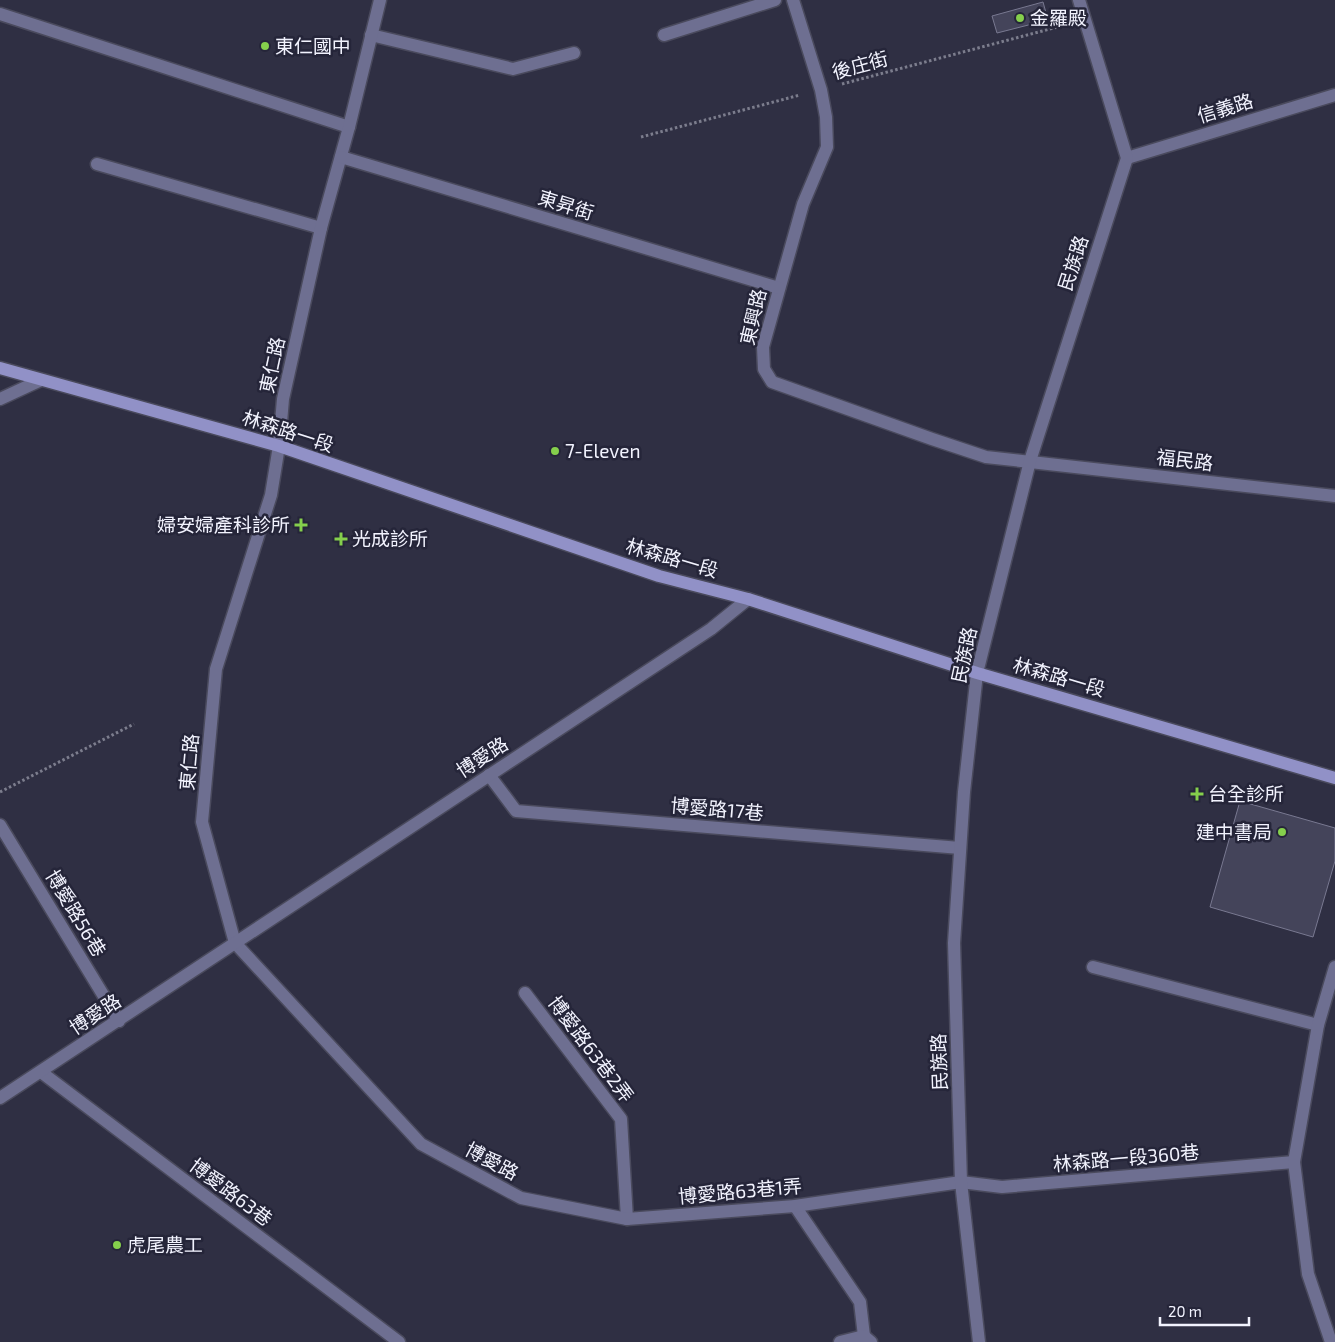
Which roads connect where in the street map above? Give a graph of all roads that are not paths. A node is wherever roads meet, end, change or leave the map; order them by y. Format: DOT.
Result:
graph roads {
  1 [pos="380,0"];
  2 [pos="775,0"];
  3 [pos="793,0"];
  4 [pos="1079,0"];
  5 [pos="0,14"];
  6 [pos="371,35"];
  7 [pos="664,35"];
  8 [pos="574,53"];
  9 [pos="1335,95"];
  10 [pos="349,127"];
  11 [pos="341,157"];
  12 [pos="1127,158"];
  13 [pos="97,164"];
  14 [pos="321,228"];
  15 [pos="779,288"];
  16 [pos="0,368"];
  17 [pos="40,380"];
  18 [pos="0,399"];
  19 [pos="279,446"];
  20 [pos="1030,461"];
  21 [pos="1335,496"];
  22 [pos="748,599"];
  23 [pos="977,673"];
  24 [pos="489,775"];
  25 [pos="1335,778"];
  26 [pos="0,826"];
  27 [pos="960,848"];
  28 [pos="235,943"];
  29 [pos="1093,967"];
  30 [pos="1335,967"];
  31 [pos="525,993"];
  32 [pos="119,1021"];
  33 [pos="1318,1025"];
  34 [pos="41,1072"];
  35 [pos="0,1098"];
  36 [pos="1294,1162"];
  37 [pos="962,1182"];
  38 [pos="522,1198"];
  39 [pos="795,1206"];
  40 [pos="627,1219"];
  41 [pos="867,1339"];
  42 [pos="399,1342"];
  43 [pos="840,1342"];
  44 [pos="979,1342"];
  45 [pos="1331,1342"];
  1 -- 6 [label="street, 東仁路"];
  2 -- 7 [label="street"];
  3 -- 15 [label="street, 東興路"];
  4 -- 12 [label="street"];
  5 -- 10 [label="street"];
  6 -- 8 [label="street"];
  6 -- 10 [label="street, 東仁路"];
  9 -- 12 [label="street, 信義路"];
  10 -- 11 [label="street, 東仁路"];
  11 -- 14 [label="street, 東仁路"];
  11 -- 15 [label="street, 東昇街"];
  12 -- 20 [label="street, 民族路"];
  13 -- 14 [label="street"];
  14 -- 19 [label="street, 東仁路"];
  15 -- 20 [label="street, 東興路"];
  16 -- 17 [label="main road, 林森路一段"];
  17 -- 18 [label="street"];
  17 -- 19 [label="main road, 林森路一段"];
  19 -- 22 [label="main road, 林森路一段"];
  19 -- 28 [label="street, 東仁路"];
  20 -- 21 [label="street, 福民路"];
  20 -- 23 [label="street, 民族路"];
  22 -- 23 [label="main road, 林森路一段"];
  22 -- 24 [label="street, 博愛路"];
  23 -- 25 [label="main road, 林森路一段"];
  23 -- 27 [label="street, 民族路"];
  24 -- 27 [label="street, 博愛路17巷"];
  24 -- 28 [label="street, 博愛路"];
  26 -- 32 [label="street, 博愛路56巷"];
  27 -- 37 [label="street, 民族路"];
  28 -- 32 [label="street, 博愛路"];
  28 -- 38 [label="street, 博愛路"];
  29 -- 33 [label="street"];
  30 -- 33 [label="street"];
  31 -- 40 [label="street, 博愛路63巷2弄"];
  32 -- 34 [label="street, 博愛路"];
  33 -- 36 [label="street"];
  34 -- 35 [label="street, 博愛路"];
  34 -- 42 [label="street, 博愛路63巷"];
  36 -- 37 [label="street, 林森路一段360巷"];
  36 -- 45 [label="street"];
  37 -- 39 [label="street, 博愛路63巷1弄"];
  37 -- 44 [label="street, 民族路"];
  38 -- 40 [label="street, 博愛路63巷1弄"];
  39 -- 40 [label="street, 博愛路63巷1弄"];
  39 -- 41 [label="street"];
  41 -- 43 [label="street"];
}
